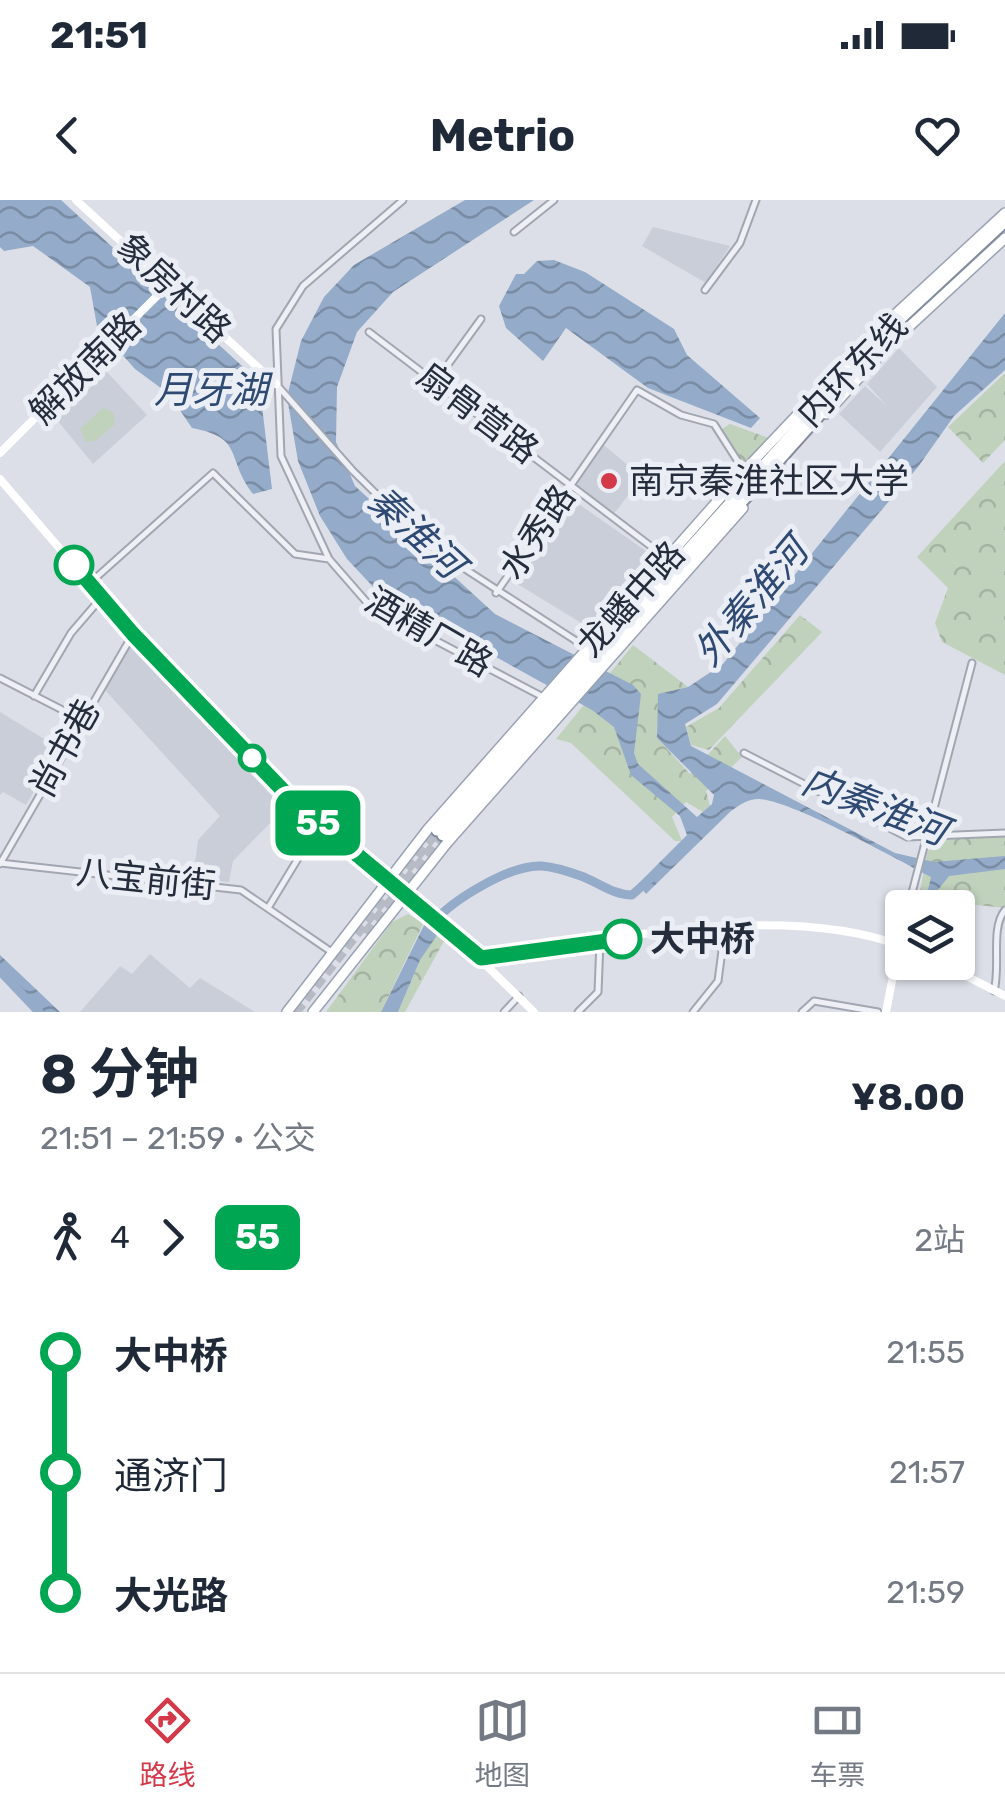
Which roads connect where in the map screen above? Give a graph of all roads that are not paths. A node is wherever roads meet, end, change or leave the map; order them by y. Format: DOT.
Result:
graph roads {
  1 [pos="76,200"];
  2 [pos="403,200"];
  3 [pos="554,200"];
  4 [pos="756,200"];
  5 [pos="1002,201"];
  6 [pos="1005,213"];
  7 [pos="1005,221"];
  8 [pos="1005,230"];
  9 [pos="514,232"];
  10 [pos="1005,238"];
  11 [pos="170,283"];
  12 [pos="705,290"];
  13 [pos="481,319"];
  14 [pos="369,332"];
  15 [pos="436,381"];
  16 [pos="280,388"];
  17 [pos="0,453"];
  18 [pos="744,471"];
  19 [pos="0,479"];
  20 [pos="570,482"];
  21 [pos="709,531"];
  22 [pos="330,559"];
  23 [pos="668,559"];
  24 [pos="90,583"];
  25 [pos="496,593"];
  26 [pos="102,597"];
  27 [pos="646,601"];
  28 [pos="607,626"];
  29 [pos="133,634"];
  30 [pos="626,642"];
  31 [pos="588,663"];
  32 [pos="972,663"];
  33 [pos="0,678"];
  34 [pos="34,696"];
  35 [pos="557,697"];
  36 [pos="80,719"];
  37 [pos="744,752"];
  38 [pos="319,824"];
  39 [pos="1005,832"];
  40 [pos="439,834"];
  41 [pos="927,837"];
  42 [pos="0,863"];
  43 [pos="388,879"];
  44 [pos="913,890"];
  45 [pos="407,893"];
  46 [pos="268,908"];
  47 [pos="1003,911"];
  48 [pos="726,928"];
  49 [pos="885,939"];
  50 [pos="600,941"];
  51 [pos="336,949"];
  52 [pos="356,958"];
  53 [pos="481,958"];
  54 [pos="1001,978"];
  55 [pos="891,980"];
  56 [pos="973,980"];
  57 [pos="994,991"];
  58 [pos="519,996"];
  59 [pos="1005,996"];
  60 [pos="287,1012"];
  61 [pos="313,1012"];
  62 [pos="504,1012"];
  63 [pos="534,1012"];
  64 [pos="578,1012"];
  65 [pos="692,1012"];
  66 [pos="802,1012"];
  67 [pos="882,1012"];
  1 -- 11 [label="street, 象房村路"];
  2 -- 16 [label="street, 酒精厂路"];
  3 -- 9 [label="street"];
  4 -- 12 [label="street"];
  5 -- 6 [label="street"];
  6 -- 18 [label="main road, 龙蟠中路"];
  7 -- 21 [label="highway, 内环东线"];
  8 -- 21 [label="highway, 内环东线"];
  10 -- 30 [label="main road, 龙蟠中路"];
  11 -- 16 [label="street, 象房村路"];
  11 -- 17 [label="street, 解放南路"];
  13 -- 15 [label="street"];
  14 -- 15 [label="street, 扇骨营路"];
  15 -- 20 [label="street, 扇骨营路"];
  16 -- 22 [label="street, 酒精厂路"];
  16 -- 25 [label="street, 象房村路"];
  18 -- 20 [label="street, 水秀路"];
  18 -- 23 [label="main road, 龙蟠中路"];
  19 -- 24 [label="street"];
  20 -- 23 [label="street, 扇骨营路"];
  20 -- 25 [label="street, 水秀路"];
  21 -- 27 [label="highway, 内环东线"];
  22 -- 24 [label="street"];
  22 -- 35 [label="street, 酒精厂路"];
  23 -- 28 [label="main road, 龙蟠中路"];
  24 -- 26 [label="street"];
  25 -- 31 [label="street, 象房村路"];
  26 -- 29 [label="street"];
  26 -- 34 [label="street"];
  27 -- 28 [label="highway"];
  27 -- 30 [label="highway"];
  27 -- 31 [label="highway, 内环东线"];
  28 -- 31 [label="main road, 龙蟠中路"];
  29 -- 36 [label="street, 尚书巷"];
  29 -- 38 [label="street"];
  30 -- 31 [label="main road, 龙蟠中路"];
  31 -- 35 [label="highway"];
  31 -- 35 [label="highway"];
  32 -- 41 [label="street"];
  33 -- 34 [label="street"];
  34 -- 36 [label="street"];
  35 -- 40 [label="highway"];
  35 -- 40 [label="main road"];
  36 -- 42 [label="street, 尚书巷"];
  37 -- 41 [label="street"];
  38 -- 43 [label="street"];
  38 -- 46 [label="street"];
  39 -- 41 [label="street"];
  40 -- 43 [label="main road"];
  40 -- 45 [label="main road"];
  41 -- 44 [label="street"];
  42 -- 46 [label="street, 八宝前街"];
  43 -- 45 [label="street"];
  43 -- 51 [label="main road"];
  45 -- 52 [label="main road"];
  45 -- 53 [label="street, bridge"];
  46 -- 51 [label="street, 八宝前街"];
  47 -- 54 [label="street"];
  48 -- 49 [label="street"];
  48 -- 50 [label="street"];
  48 -- 65 [label="street"];
  50 -- 53 [label="street"];
  50 -- 64 [label="street"];
  51 -- 52 [label="main road"];
  51 -- 60 [label="main road"];
  52 -- 61 [label="main road"];
  53 -- 58 [label="street"];
  54 -- 57 [label="street"];
  55 -- 67 [label="street"];
  56 -- 57 [label="street"];
  57 -- 59 [label="street"];
  58 -- 62 [label="street"];
  58 -- 63 [label="street"];
  66 -- 67 [label="street"];
}
